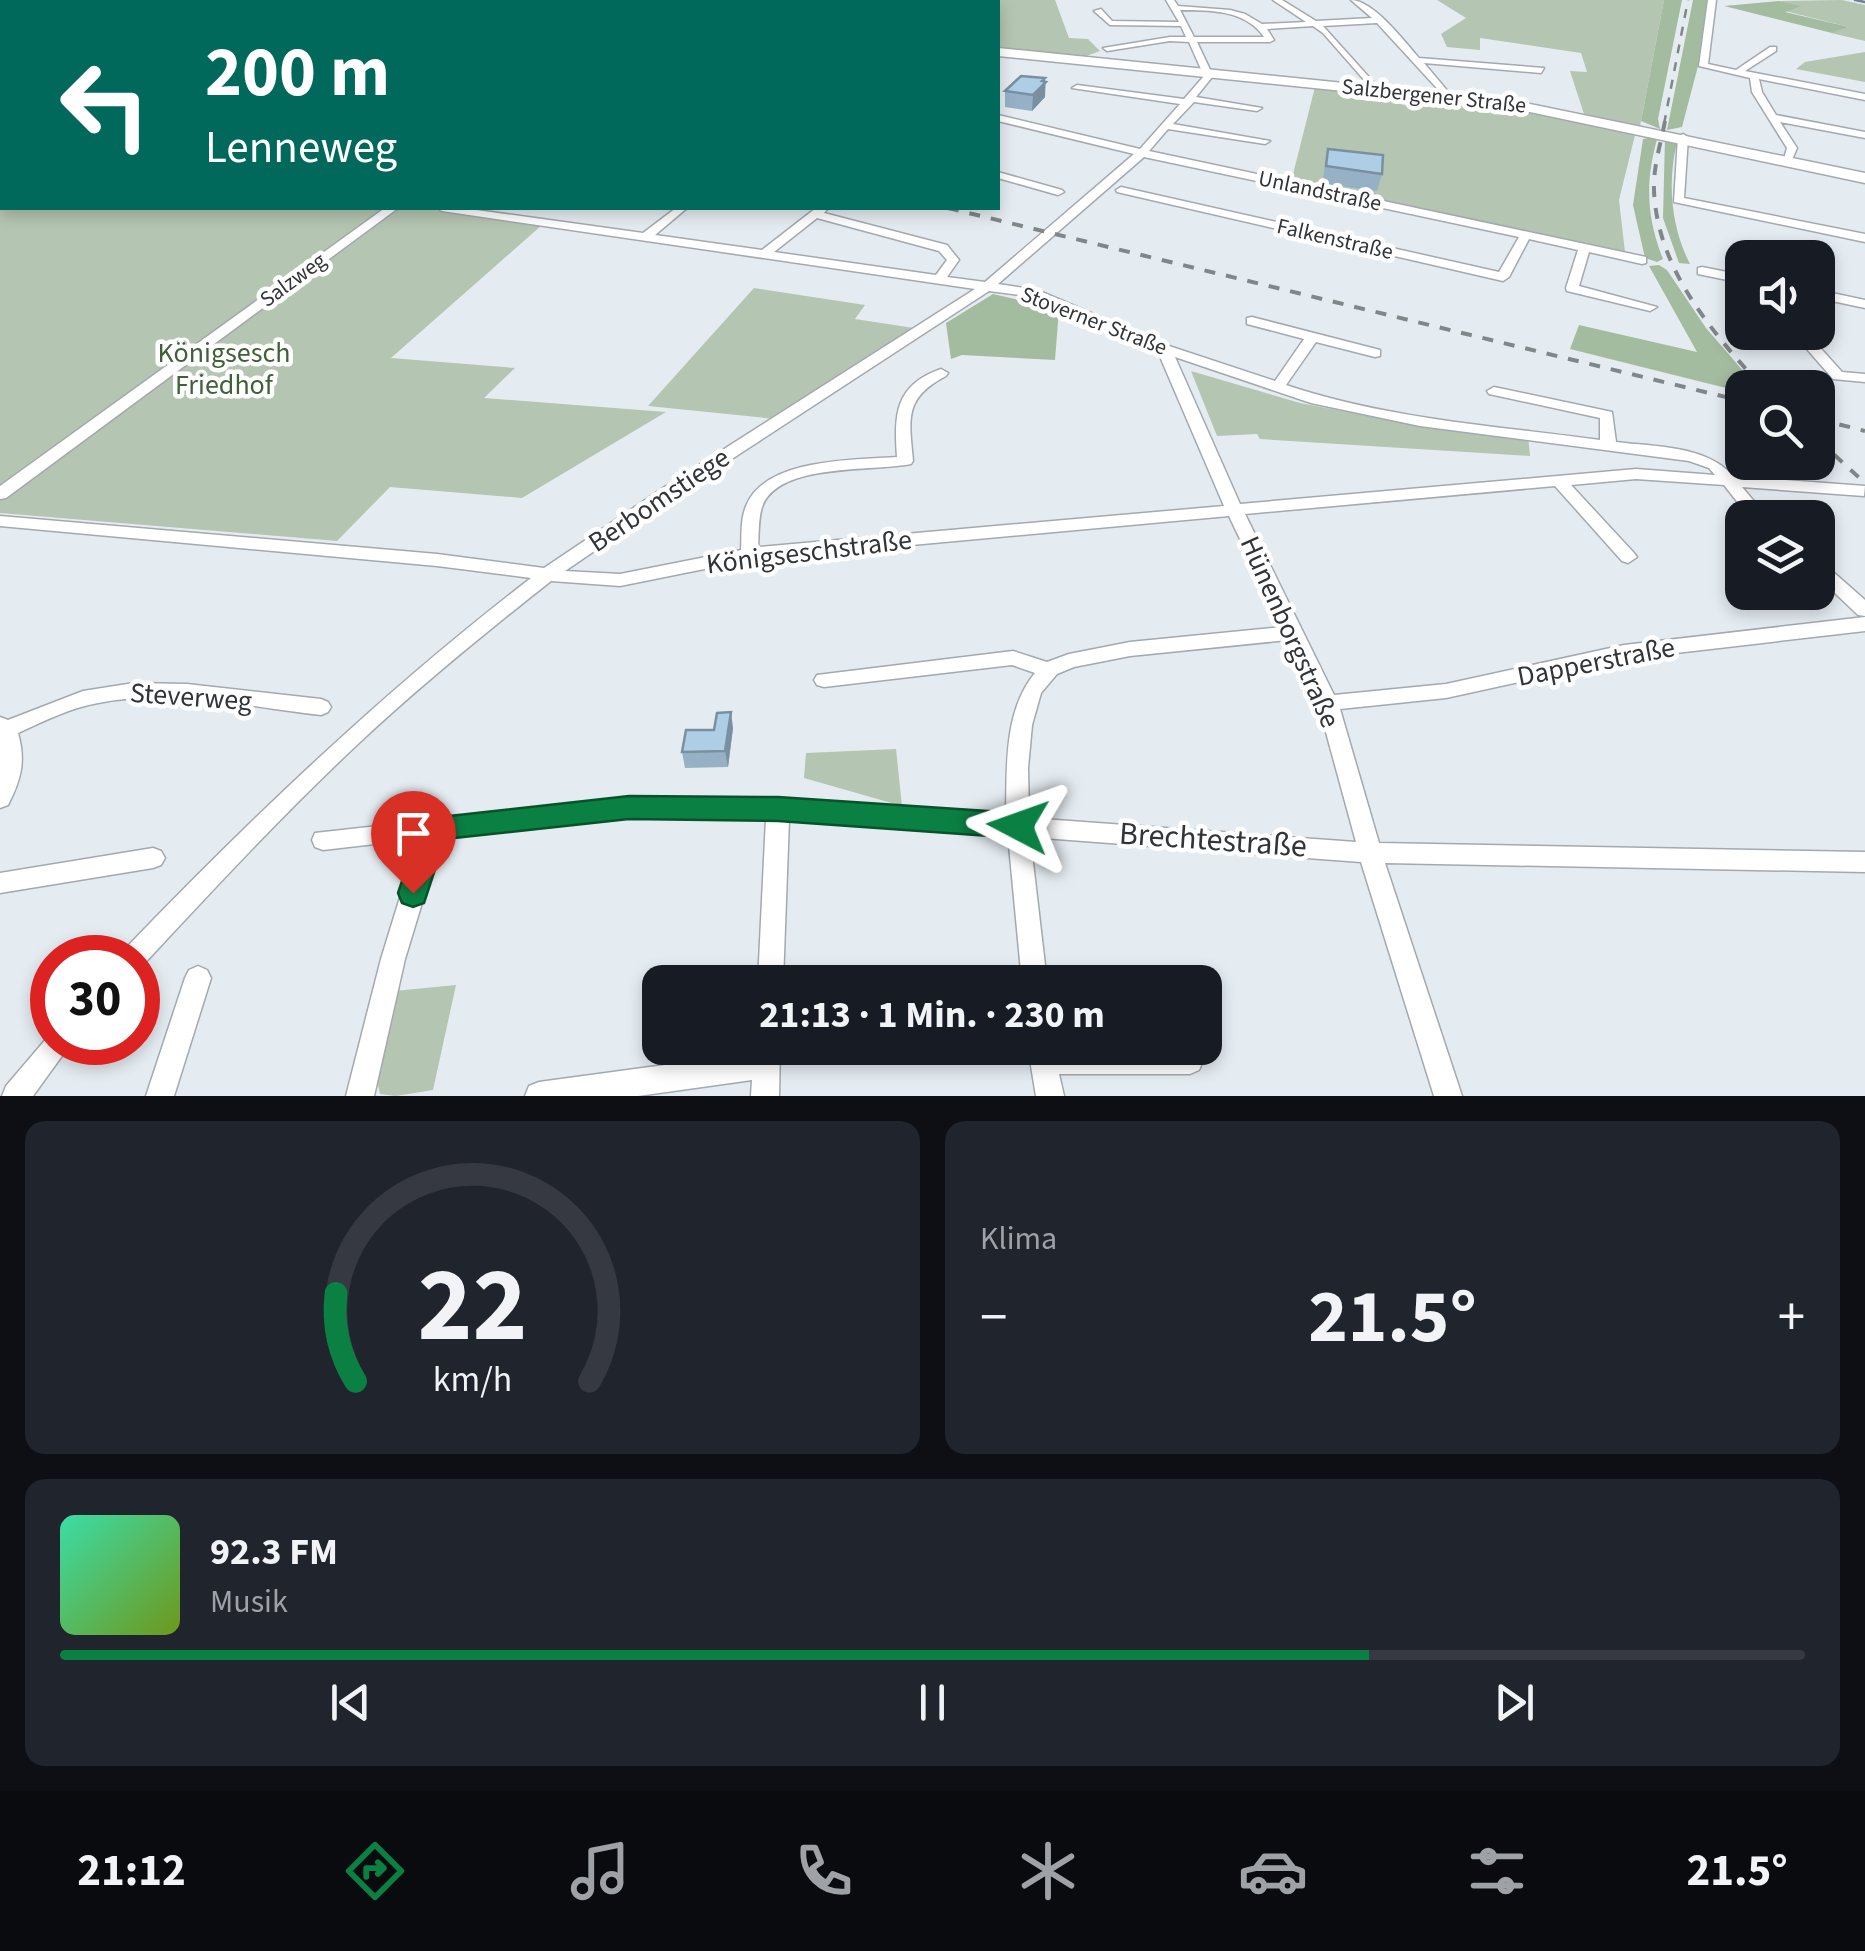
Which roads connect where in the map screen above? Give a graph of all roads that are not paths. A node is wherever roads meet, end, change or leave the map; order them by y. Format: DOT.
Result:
graph roads {
  1 [pos="1170,0"];
  2 [pos="1277,0"];
  3 [pos="1355,0"];
  4 [pos="1712,0"];
  5 [pos="1178,8"];
  6 [pos="1098,11"];
  7 [pos="1380,20"];
  8 [pos="1182,24"];
  9 [pos="1316,24"];
  10 [pos="1260,27"];
  11 [pos="1188,38"];
  12 [pos="1107,48"];
  13 [pos="1772,49"];
  14 [pos="1000,52"];
  15 [pos="1414,60"];
  16 [pos="1540,70"];
  17 [pos="1739,71"];
  18 [pos="1754,74"];
  19 [pos="1209,76"];
  20 [pos="1078,88"];
  21 [pos="1373,88"];
  22 [pos="1444,94"];
  23 [pos="1865,98"];
  24 [pos="1190,101"];
  25 [pos="1257,108"];
  26 [pos="1771,117"];
  27 [pos="1000,118"];
  28 [pos="1168,126"];
  29 [pos="1865,135"];
  30 [pos="1683,137"];
  31 [pos="1265,141"];
  32 [pos="1142,153"];
  33 [pos="1787,160"];
  34 [pos="1000,177"];
  35 [pos="1865,178"];
  36 [pos="1121,190"];
  37 [pos="1058,192"];
  38 [pos="389,210"];
  39 [pos="459,210"];
  40 [pos="541,210"];
  41 [pos="679,210"];
  42 [pos="819,210"];
  43 [pos="529,218"];
  44 [pos="648,235"];
  45 [pos="1526,235"];
  46 [pos="1865,238"];
  47 [pos="1584,247"];
  48 [pos="766,253"];
  49 [pos="1642,260"];
  50 [pos="1702,272"];
  51 [pos="1725,276"];
  52 [pos="940,278"];
  53 [pos="988,286"];
  54 [pos="1835,298"];
  55 [pos="1865,304"];
  56 [pos="1650,307"];
  57 [pos="1252,321"];
  58 [pos="1312,337"];
  59 [pos="1164,349"];
  60 [pos="1814,350"];
  61 [pos="1375,353"];
  62 [pos="941,373"];
  63 [pos="1865,378"];
  64 [pos="1278,387"];
  65 [pos="1494,391"];
  66 [pos="1608,445"];
  67 [pos="1559,481"];
  68 [pos="1730,483"];
  69 [pos="1864,491"];
  70 [pos="0,494"];
  71 [pos="1745,500"];
  72 [pos="1234,509"];
  73 [pos="0,521"];
  74 [pos="750,554"];
  75 [pos="1628,557"];
  76 [pos="547,575"];
  77 [pos="1835,583"];
  78 [pos="1865,610"];
  79 [pos="1865,624"];
  80 [pos="1292,634"];
  81 [pos="1048,670"];
  82 [pos="824,680"];
  83 [pos="1328,704"];
  84 [pos="321,707"];
  85 [pos="4,727"];
  86 [pos="0,799"];
  87 [pos="778,809"];
  88 [pos="1018,826"];
  89 [pos="433,828"];
  90 [pos="322,840"];
  91 [pos="1370,852"];
  92 [pos="153,858"];
  93 [pos="1865,862"];
  94 [pos="0,883"];
  95 [pos="156,935"];
  96 [pos="771,965"];
  97 [pos="1032,965"];
  98 [pos="198,978"];
  99 [pos="41,1065"];
  100 [pos="715,1065"];
  101 [pos="767,1065"];
  102 [pos="1044,1065"];
  103 [pos="16,1096"];
  104 [pos="160,1096"];
  105 [pos="360,1096"];
  106 [pos="538,1096"];
  107 [pos="765,1096"];
  108 [pos="1050,1096"];
  109 [pos="1448,1096"];
  1 -- 5 [label="street"];
  2 -- 9 [label="street"];
  3 -- 7 [label="street"];
  4 -- 17 [label="street"];
  5 -- 8 [label="street"];
  5 -- 10 [label="street"];
  6 -- 8 [label="street"];
  7 -- 9 [label="street"];
  7 -- 15 [label="street"];
  8 -- 11 [label="street"];
  9 -- 10 [label="street"];
  9 -- 21 [label="street"];
  10 -- 11 [label="street"];
  11 -- 12 [label="street"];
  11 -- 19 [label="street"];
  13 -- 17 [label="street"];
  14 -- 19 [label="main road, Salzbergener Straße"];
  15 -- 16 [label="street"];
  15 -- 22 [label="street"];
  17 -- 18 [label="street"];
  18 -- 23 [label="street"];
  18 -- 26 [label="street"];
  19 -- 21 [label="main road, Salzbergener Straße"];
  19 -- 24 [label="street, Berbomstiege"];
  20 -- 24 [label="street"];
  21 -- 22 [label="main road, Salzbergener Straße"];
  22 -- 30 [label="main road, Salzbergener Straße"];
  24 -- 25 [label="street"];
  24 -- 28 [label="street, Berbomstiege"];
  26 -- 29 [label="street"];
  26 -- 33 [label="street"];
  27 -- 32 [label="street, Unlandstraße"];
  28 -- 31 [label="street"];
  28 -- 32 [label="street, Berbomstiege"];
  30 -- 33 [label="main road, Salzbergener Straße"];
  30 -- 46 [label="street"];
  32 -- 45 [label="street, Unlandstraße"];
  32 -- 53 [label="street, Berbomstiege"];
  33 -- 35 [label="main road, Salzbergener Straße"];
  34 -- 37 [label="street"];
  36 -- 45 [label="street, Falkenstraße"];
  38 -- 70 [label="street, Salzweg"];
  39 -- 43 [label="street, Stoverner Straße"];
  40 -- 43 [label="street"];
  41 -- 44 [label="street"];
  42 -- 48 [label="street"];
  42 -- 52 [label="street"];
  43 -- 44 [label="street, Stoverner Straße"];
  44 -- 48 [label="street, Stoverner Straße"];
  45 -- 47 [label="street, Unlandstraße"];
  47 -- 49 [label="street, Unlandstraße"];
  47 -- 56 [label="street"];
  48 -- 52 [label="street, Stoverner Straße"];
  50 -- 51 [label="street"];
  52 -- 53 [label="street, Stoverner Straße"];
  53 -- 59 [label="street, Stoverner Straße"];
  53 -- 76 [label="street, Berbomstiege"];
  54 -- 55 [label="street"];
  57 -- 58 [label="street"];
  58 -- 61 [label="street"];
  58 -- 64 [label="street"];
  59 -- 64 [label="street, Stoverner Straße"];
  59 -- 72 [label="street, Hünenborgstraße"];
  60 -- 63 [label="street"];
  62 -- 74 [label="street"];
  64 -- 66 [label="street, Stoverner Straße"];
  65 -- 66 [label="street"];
  66 -- 68 [label="street, Stoverner Straße"];
  67 -- 68 [label="street, Königseschstraße"];
  67 -- 72 [label="street, Königseschstraße"];
  67 -- 75 [label="street"];
  68 -- 69 [label="street, Königseschstraße"];
  68 -- 71 [label="street, Stoverner Straße"];
  72 -- 74 [label="street, Königseschstraße"];
  72 -- 80 [label="street, Hünenborgstraße"];
  73 -- 76 [label="street, Königseschstraße"];
  74 -- 76 [label="street, Königseschstraße"];
  76 -- 95 [label="street, Berbomstiege"];
  77 -- 78 [label="street"];
  79 -- 83 [label="street, Dapperstraße"];
  80 -- 81 [label="street"];
  80 -- 83 [label="street, Hünenborgstraße"];
  81 -- 82 [label="street"];
  81 -- 88 [label="street"];
  83 -- 91 [label="street, Hünenborgstraße"];
  84 -- 85 [label="street, Steverweg"];
  85 -- 86 [label="street"];
  87 -- 88 [label="street, Brechtestraße"];
  87 -- 89 [label="street, Brechtestraße"];
  87 -- 96 [label="street"];
  88 -- 91 [label="street, Brechtestraße"];
  88 -- 97 [label="street"];
  89 -- 90 [label="street, Brechtestraße"];
  89 -- 105 [label="street"];
  91 -- 93 [label="street, Brechtestraße"];
  91 -- 109 [label="street, Hünenborgstraße"];
  92 -- 94 [label="street"];
  98 -- 104 [label="street"];
  99 -- 103 [label="street"];
  100 -- 106 [label="street"];
  101 -- 107 [label="street"];
  102 -- 108 [label="street"];
}
